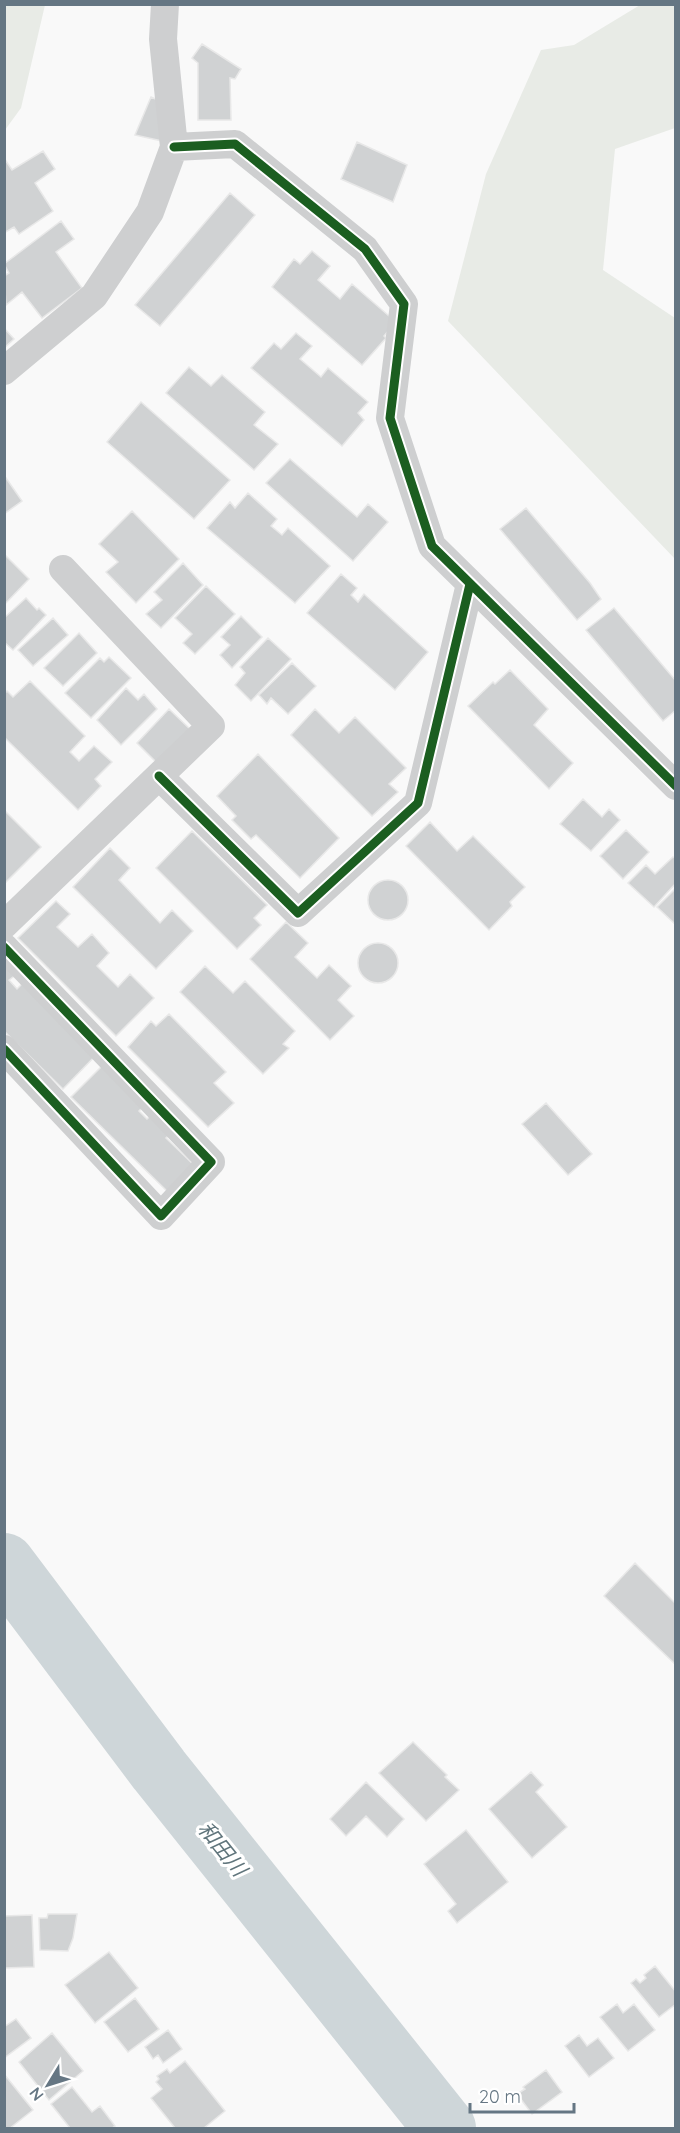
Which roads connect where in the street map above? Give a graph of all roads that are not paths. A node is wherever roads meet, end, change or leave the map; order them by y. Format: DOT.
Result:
graph roads {
  1 [pos="165,4"];
  2 [pos="174,147"];
  3 [pos="4,371"];
  4 [pos="63,569"];
  5 [pos="470,584"];
  6 [pos="159,776"];
  7 [pos="675,786"];
  8 [pos="4,925"];
  9 [pos="4,947"];
  10 [pos="4,1048"];
  1 -- 2 [label="street"];
  2 -- 3 [label="street"];
  2 -- 5 [label="street"];
  4 -- 6 [label="street"];
  5 -- 6 [label="street"];
  5 -- 7 [label="street"];
  6 -- 8 [label="street"];
  9 -- 10 [label="street"];
}
